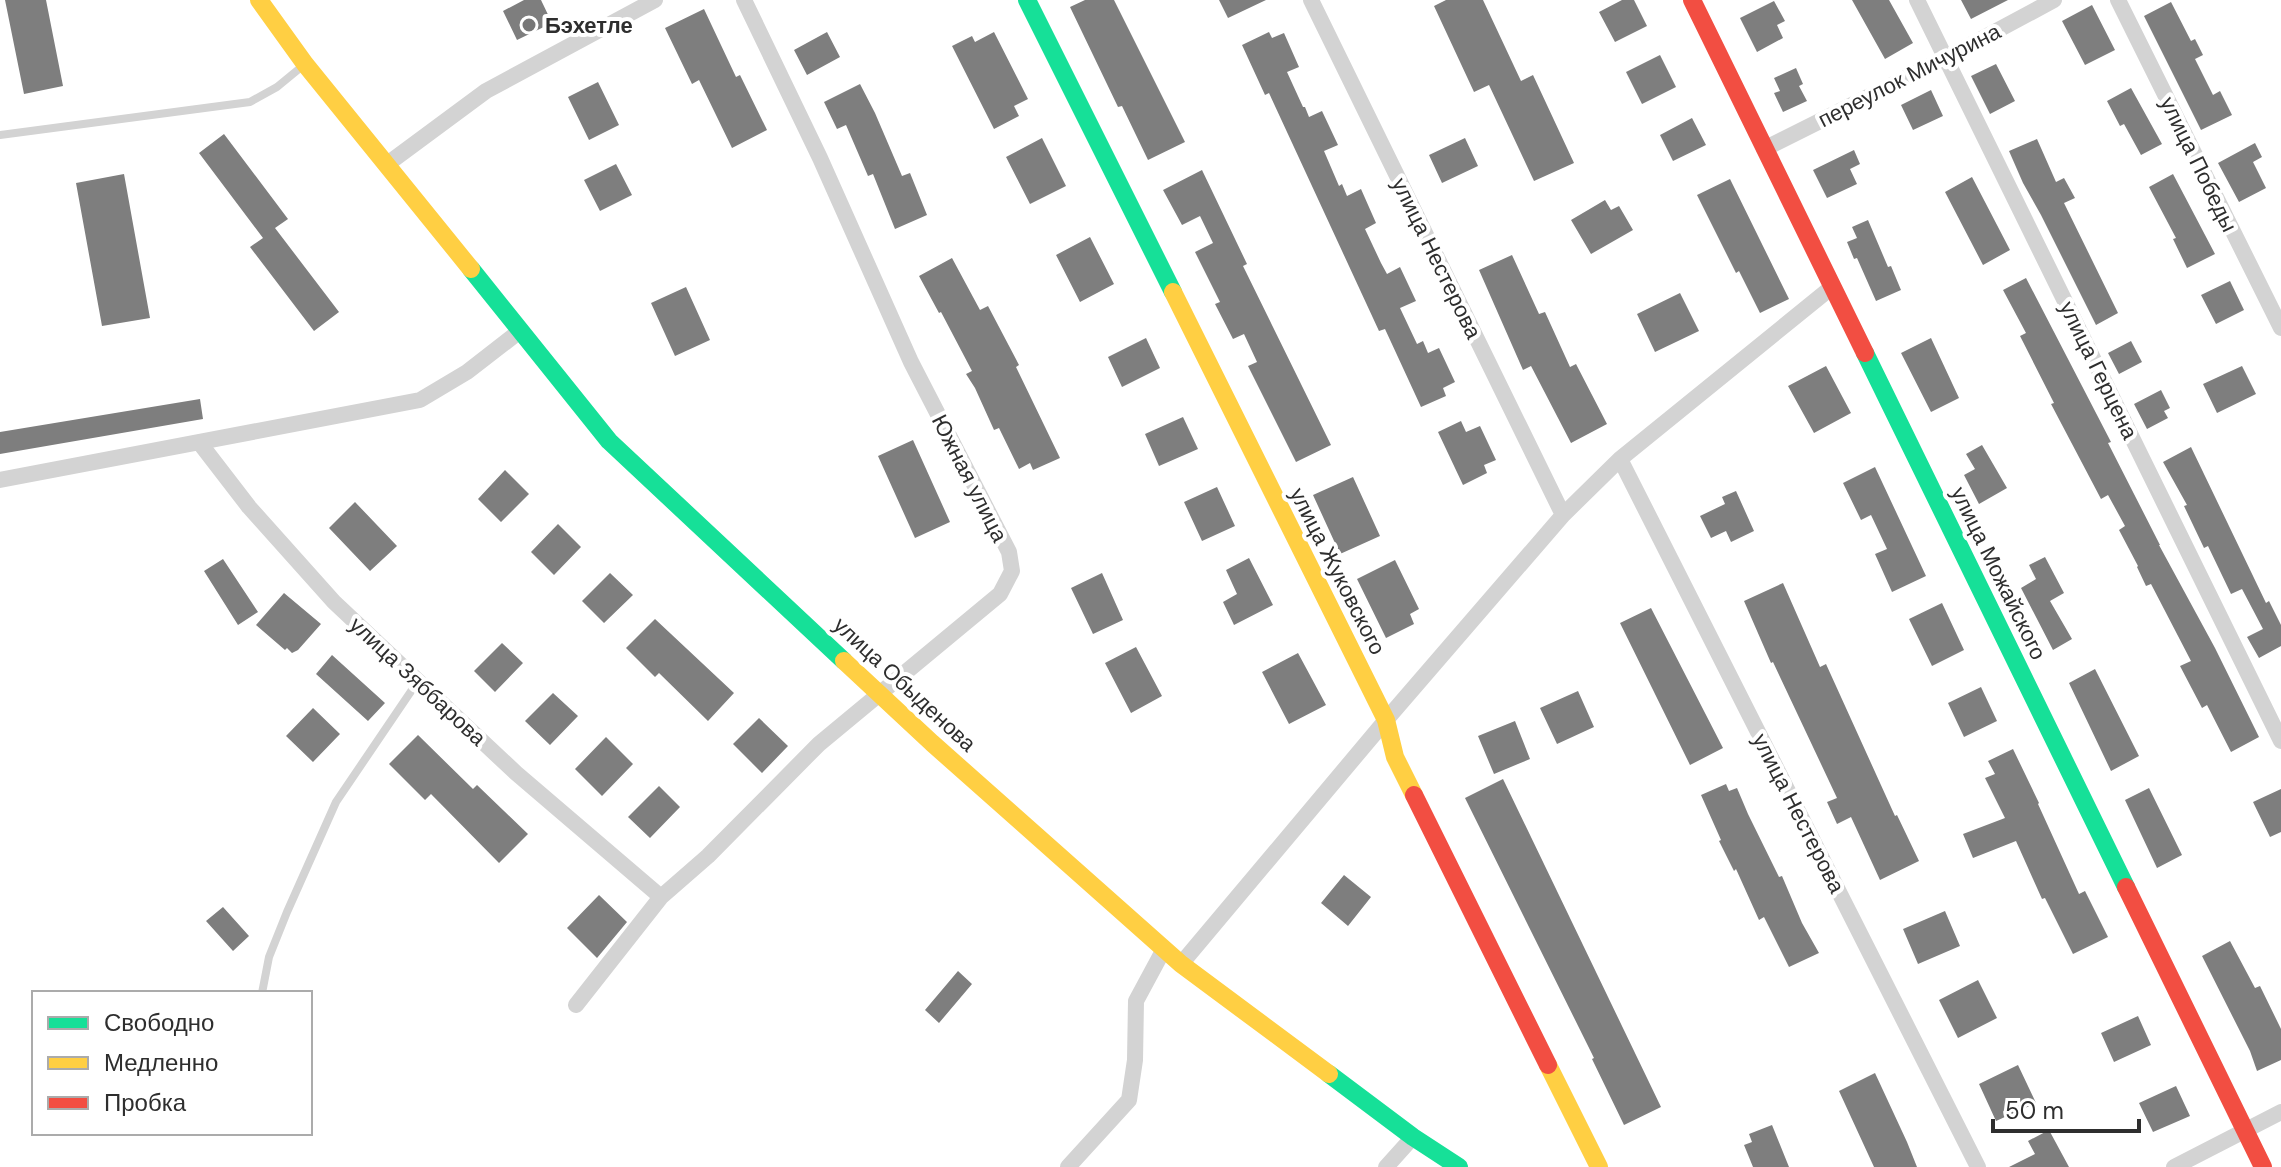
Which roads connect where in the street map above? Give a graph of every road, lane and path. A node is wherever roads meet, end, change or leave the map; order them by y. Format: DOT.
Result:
graph roads {
  1 [pos="259,0"];
  2 [pos="655,0"];
  3 [pos="744,0"];
  4 [pos="1027,0"];
  5 [pos="1311,0"];
  6 [pos="1692,0"];
  7 [pos="1917,0"];
  8 [pos="2054,0"];
  9 [pos="2118,0"];
  10 [pos="1946,58"];
  11 [pos="305,64"];
  12 [pos="0,135"];
  13 [pos="1764,149"];
  14 [pos="386,165"];
  15 [pos="1832,287"];
  16 [pos="2281,328"];
  17 [pos="520,331"];
  18 [pos="199,442"];
  19 [pos="1620,459"];
  20 [pos="0,480"];
  21 [pos="1563,515"];
  22 [pos="418,681"];
  23 [pos="879,694"];
  24 [pos="1386,720"];
  25 [pos="2281,741"];
  26 [pos="661,897"];
  27 [pos="1164,949"];
  28 [pos="1181,964"];
  29 [pos="262,991"];
  30 [pos="576,1005"];
  31 [pos="2281,1112"];
  32 [pos="2245,1131"];
  33 [pos="1413,1137"];
  34 [pos="1068,1167"];
  35 [pos="1386,1167"];
  36 [pos="1459,1167"];
  37 [pos="1599,1167"];
  38 [pos="1978,1167"];
  39 [pos="2174,1167"];
  40 [pos="2263,1167"];
  1 -- 11 [label="street, улица Обыденова"];
  2 -- 14 [label="street"];
  3 -- 23 [label="street, Южная улица"];
  4 -- 24 [label="street, улица Жуковского"];
  5 -- 21 [label="street, улица Нестерова"];
  6 -- 13 [label="street, улица Можайского"];
  7 -- 10 [label="street, улица Герцена"];
  8 -- 10 [label="street, переулок Мичурина"];
  9 -- 16 [label="street, улица Победы"];
  10 -- 13 [label="street, переулок Мичурина"];
  10 -- 25 [label="street, улица Герцена"];
  11 -- 12 [label="lane"];
  11 -- 14 [label="street, улица Обыденова"];
  13 -- 15 [label="street, улица Можайского"];
  14 -- 17 [label="street, улица Обыденова"];
  15 -- 19 [label="street"];
  15 -- 32 [label="street, улица Можайского"];
  17 -- 18 [label="street"];
  17 -- 23 [label="street, улица Обыденова"];
  18 -- 20 [label="street"];
  18 -- 22 [label="street, улица Зяббарова"];
  19 -- 21 [label="street"];
  19 -- 38 [label="street, улица Нестерова"];
  21 -- 24 [label="street"];
  22 -- 26 [label="street, улица Зяббарова"];
  22 -- 29 [label="lane"];
  23 -- 26 [label="street, Южная улица"];
  23 -- 27 [label="street, улица Обыденова"];
  24 -- 28 [label="street"];
  24 -- 37 [label="street, улица Жуковского"];
  26 -- 30 [label="street, Южная улица"];
  27 -- 28 [label="street, улица Обыденова"];
  27 -- 34 [label="street"];
  28 -- 33 [label="street, улица Обыденова"];
  31 -- 32 [label="street"];
  32 -- 39 [label="street"];
  32 -- 40 [label="street, улица Можайского"];
  33 -- 35 [label="street"];
  33 -- 36 [label="street, улица Обыденова"];
}
